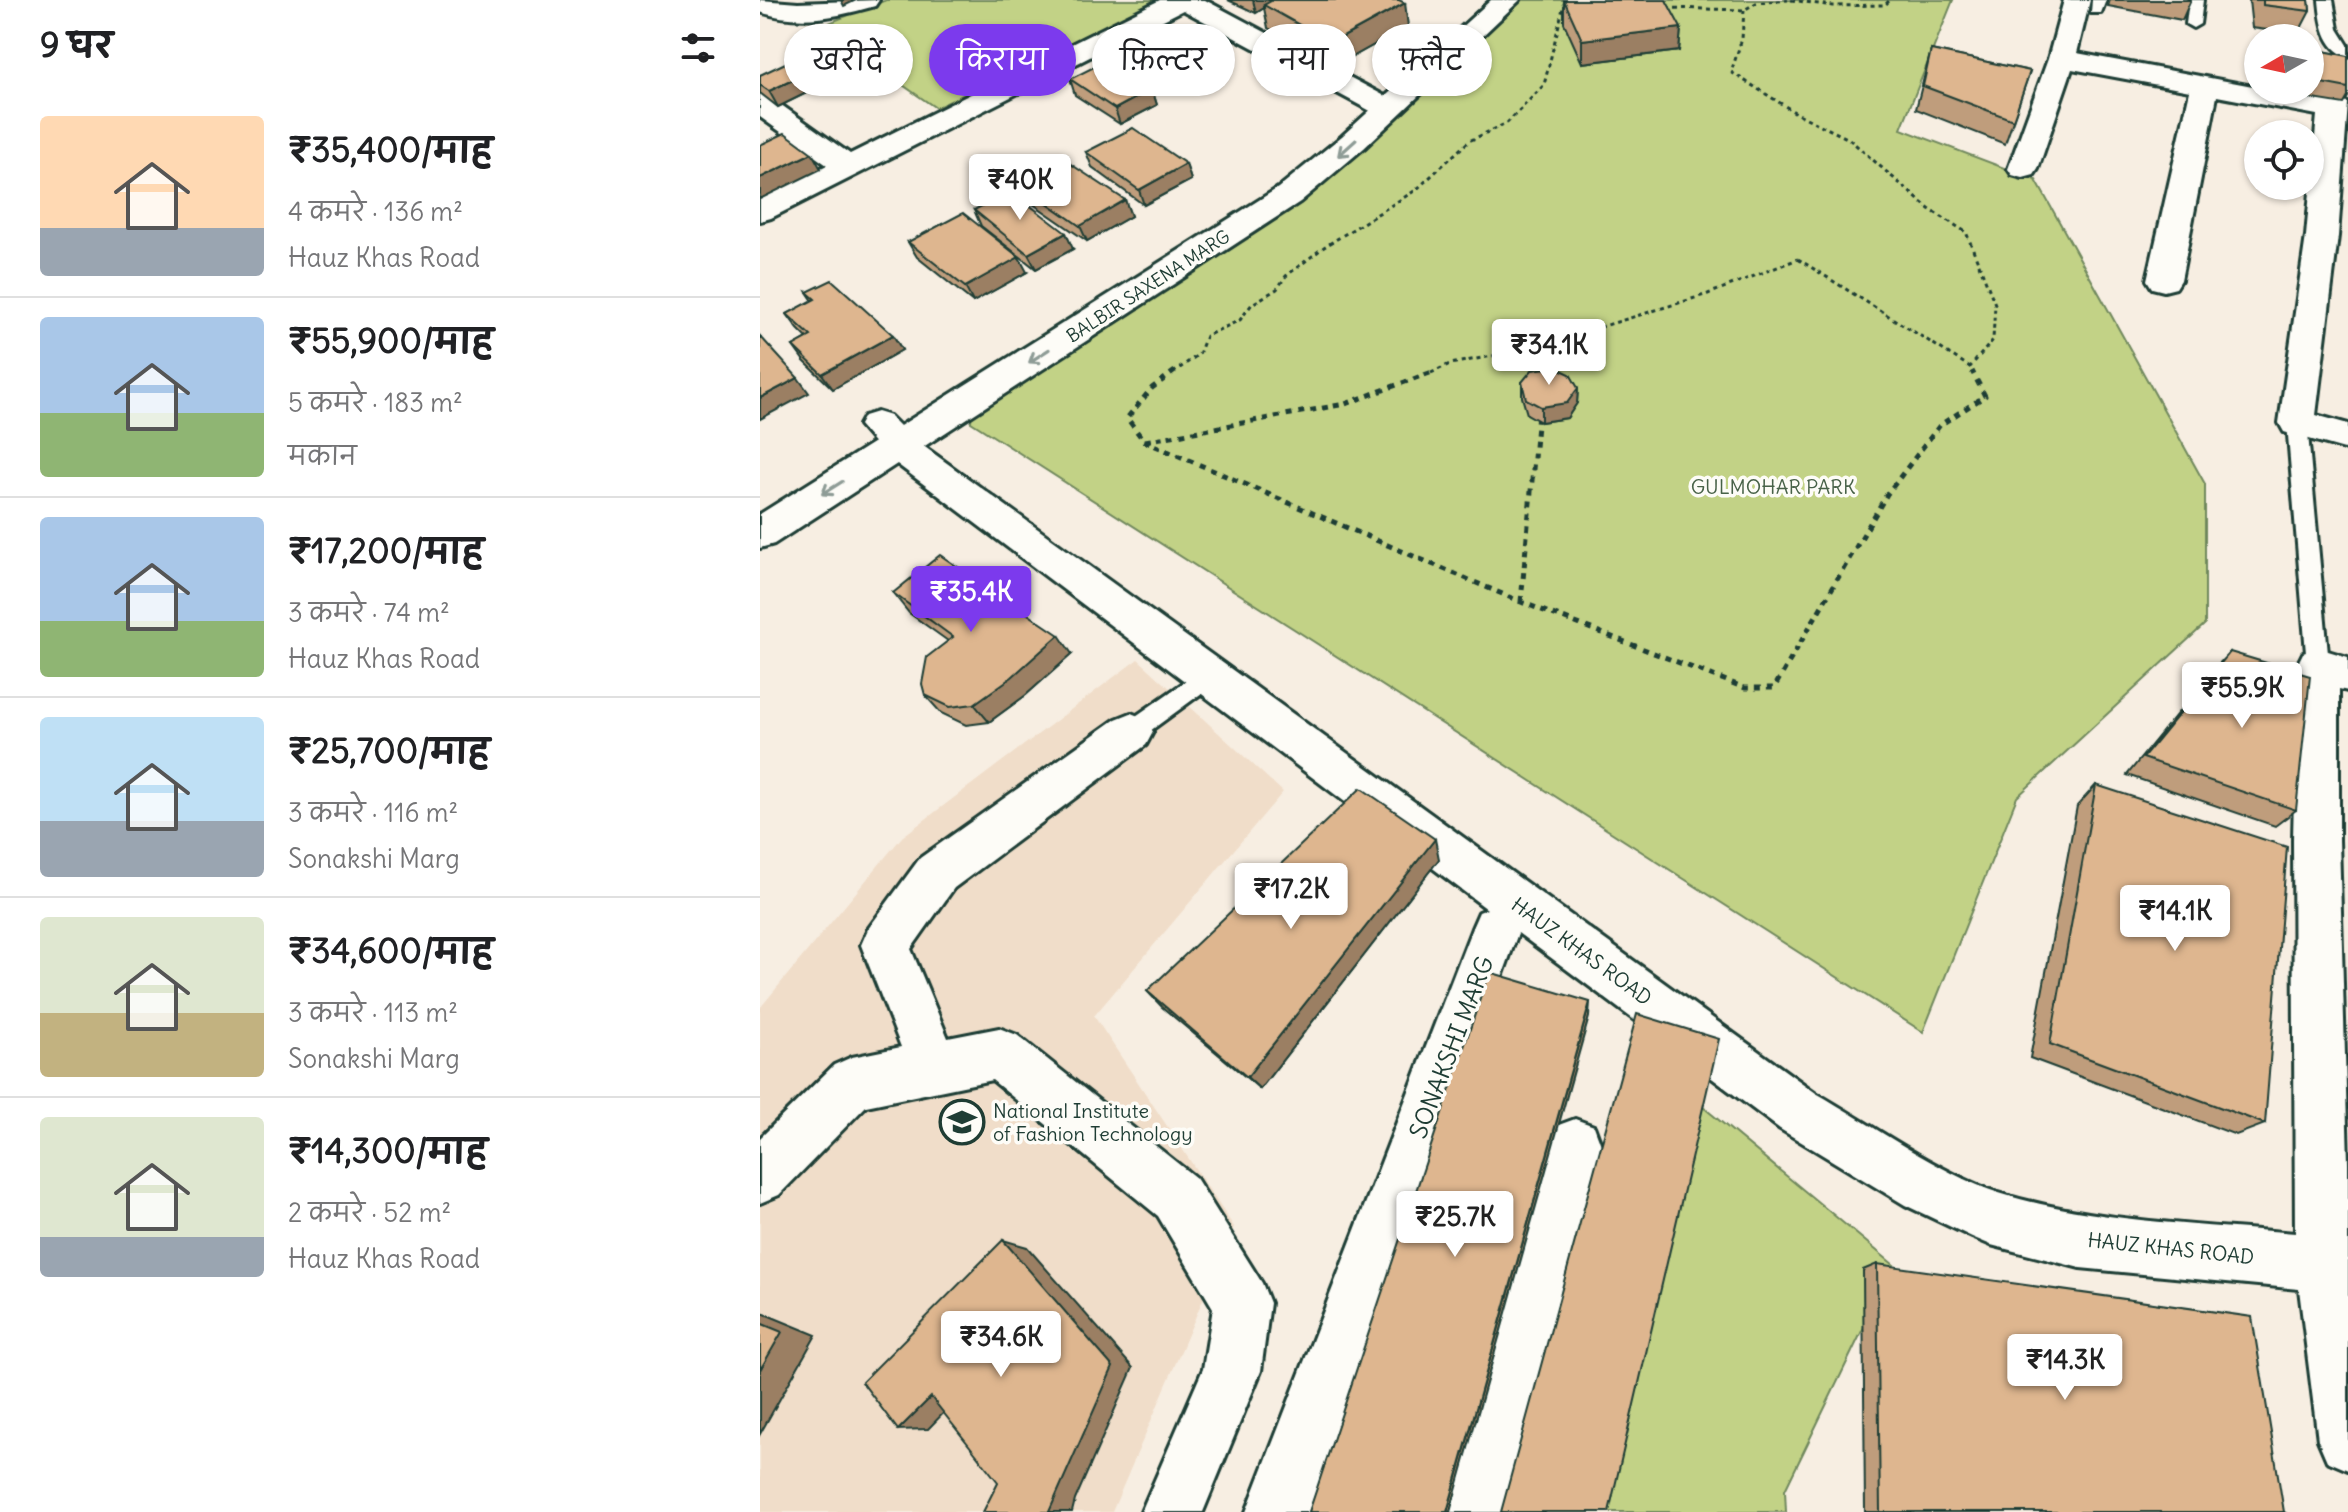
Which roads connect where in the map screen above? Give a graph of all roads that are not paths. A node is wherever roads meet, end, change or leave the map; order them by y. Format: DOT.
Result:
graph roads {
  1 [pos="866,0"];
  2 [pos="1183,0"];
  3 [pos="1475,0"];
  4 [pos="1507,0"];
  5 [pos="2196,0"];
  6 [pos="2326,0"];
  7 [pos="760,2"];
  8 [pos="2091,3"];
  9 [pos="2193,24"];
  10 [pos="2348,52"];
  11 [pos="2062,59"];
  12 [pos="2205,86"];
  13 [pos="760,103"];
  14 [pos="1376,104"];
  15 [pos="2340,111"];
  16 [pos="848,166"];
  17 [pos="2023,169"];
  18 [pos="760,211"];
  19 [pos="2164,280"];
  20 [pos="2297,423"];
  21 [pos="888,436"];
  22 [pos="2348,437"];
  23 [pos="760,497"];
  24 [pos="760,533"];
  25 [pos="2333,670"];
  26 [pos="1209,675"];
  27 [pos="1131,732"];
  28 [pos="1502,912"];
  29 [pos="934,1067"];
  30 [pos="1575,1145"];
  31 [pos="760,1176"];
  32 [pos="2336,1264"];
  33 [pos="2348,1440"];
  34 [pos="1172,1512"];
  35 [pos="1277,1512"];
  36 [pos="1474,1512"];
  1 -- 7 [label="street"];
  2 -- 14 [label="street"];
  2 -- 16 [label="street"];
  3 -- 14 [label="street, BALBIR SAXENA MARG"];
  4 -- 14 [label="street, BALBIR SAXENA MARG"];
  5 -- 9 [label="lane"];
  6 -- 10 [label="lane"];
  8 -- 11 [label="street"];
  11 -- 12 [label="street"];
  11 -- 17 [label="street"];
  12 -- 15 [label="street"];
  12 -- 19 [label="street"];
  13 -- 16 [label="street"];
  14 -- 21 [label="street, BALBIR SAXENA MARG"];
  15 -- 20 [label="street"];
  16 -- 18 [label="street"];
  20 -- 22 [label="street"];
  20 -- 25 [label="lane"];
  21 -- 23 [label="street, BALBIR SAXENA MARG"];
  21 -- 24 [label="street, BALBIR SAXENA MARG, one-way"];
  21 -- 26 [label="street, HAUZ KHAS ROAD"];
  25 -- 32 [label="street"];
  26 -- 27 [label="lane"];
  26 -- 28 [label="street, HAUZ KHAS ROAD"];
  27 -- 29 [label="street"];
  28 -- 32 [label="street, HAUZ KHAS ROAD"];
  28 -- 35 [label="street, SONAKSHI MARG"];
  29 -- 31 [label="street"];
  29 -- 34 [label="street"];
  30 -- 36 [label="street"];
  32 -- 33 [label="street"];
}
